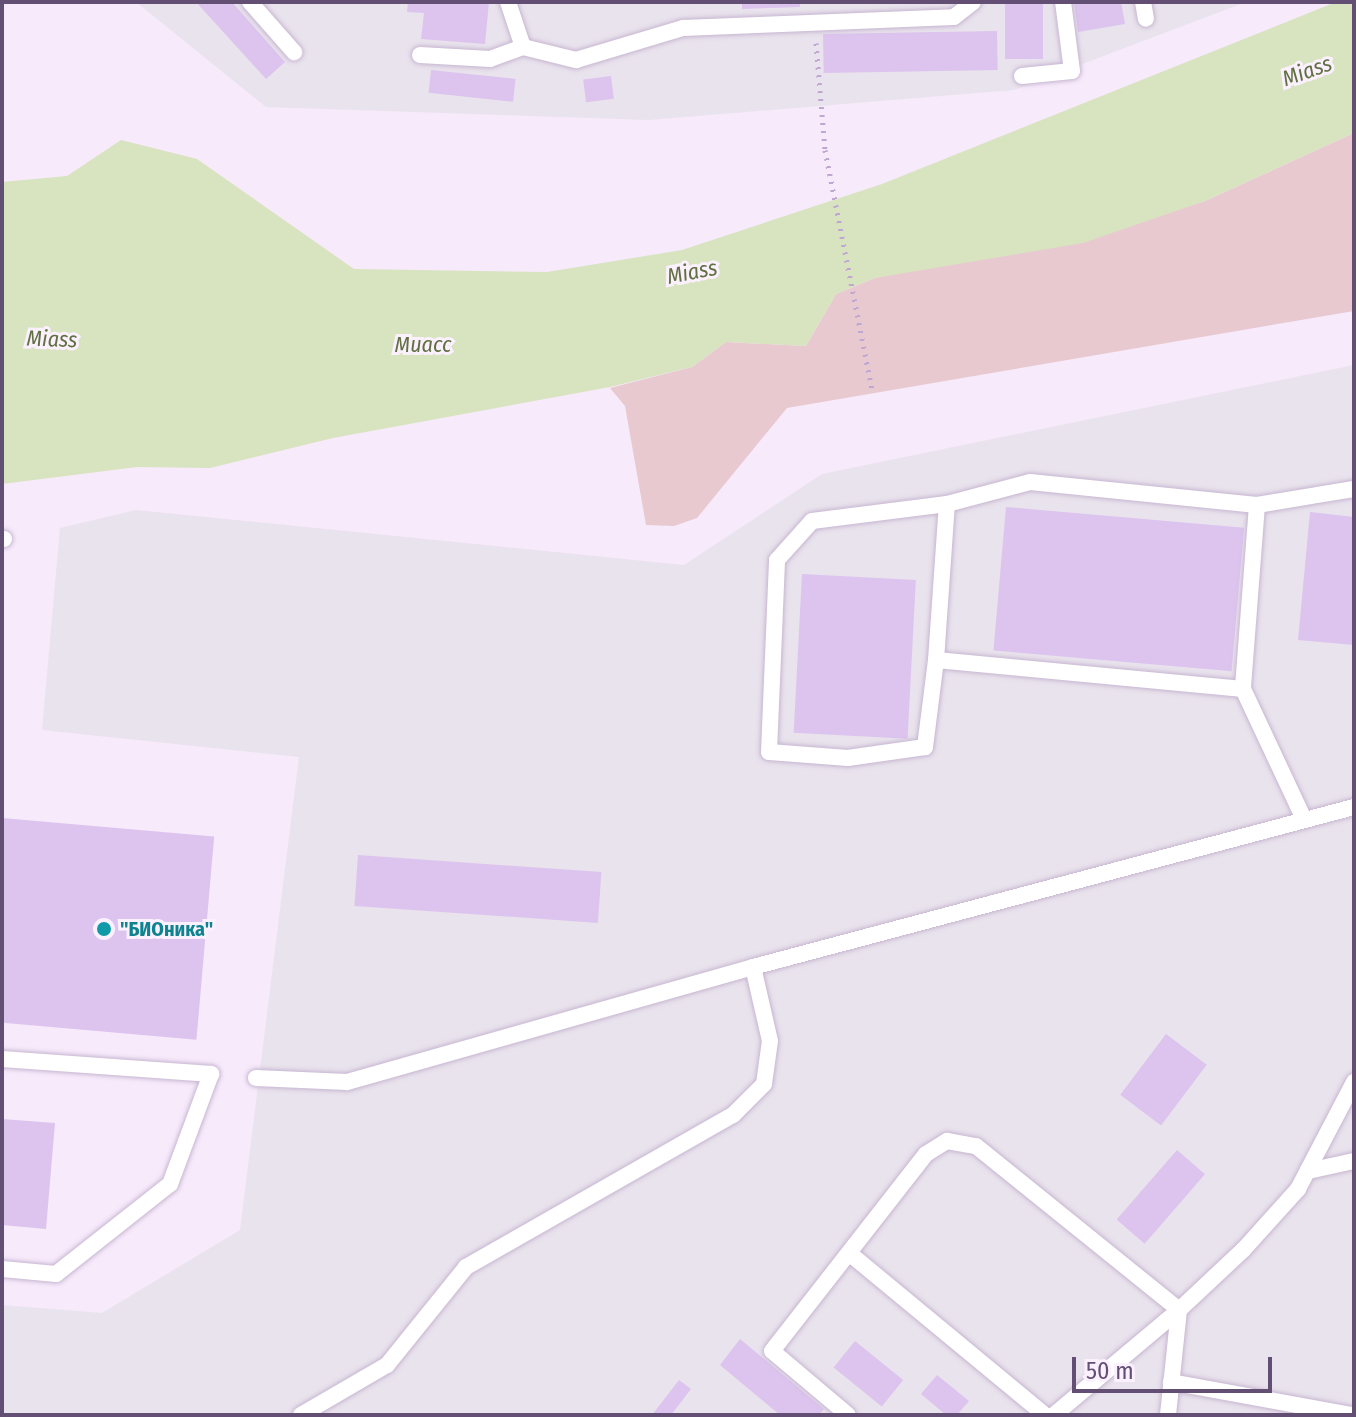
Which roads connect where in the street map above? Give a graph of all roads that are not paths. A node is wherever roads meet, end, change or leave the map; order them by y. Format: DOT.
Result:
graph roads {
  1 [pos="250,2"];
  2 [pos="508,2"];
  3 [pos="973,2"];
  4 [pos="1063,2"];
  5 [pos="523,47"];
  6 [pos="294,52"];
  7 [pos="420,55"];
  8 [pos="1022,76"];
  9 [pos="1354,489"];
  10 [pos="947,504"];
  11 [pos="1257,505"];
  12 [pos="936,660"];
  13 [pos="1243,689"];
  14 [pos="1354,807"];
  15 [pos="1304,819"];
  16 [pos="753,967"];
  17 [pos="2,1059"];
  18 [pos="256,1078"];
  19 [pos="1354,1082"];
  20 [pos="1354,1161"];
  21 [pos="1308,1171"];
  22 [pos="849,1253"];
  23 [pos="2,1269"];
  24 [pos="1179,1310"];
  25 [pos="1171,1382"];
  26 [pos="301,1415"];
  27 [pos="848,1415"];
  28 [pos="1045,1415"];
  29 [pos="1054,1415"];
  30 [pos="1168,1415"];
  31 [pos="1351,1415"];
  1 -- 6 [label="lane"];
  2 -- 5 [label="lane"];
  3 -- 5 [label="lane"];
  4 -- 8 [label="lane"];
  5 -- 7 [label="lane"];
  9 -- 11 [label="lane"];
  10 -- 11 [label="lane"];
  10 -- 12 [label="lane"];
  10 -- 12 [label="lane"];
  11 -- 13 [label="lane"];
  12 -- 13 [label="lane"];
  13 -- 15 [label="lane"];
  14 -- 15 [label="lane"];
  15 -- 16 [label="lane"];
  16 -- 18 [label="lane"];
  16 -- 26 [label="lane"];
  17 -- 23 [label="lane"];
  19 -- 21 [label="lane"];
  20 -- 21 [label="lane"];
  21 -- 24 [label="lane"];
  22 -- 24 [label="lane"];
  22 -- 27 [label="lane"];
  22 -- 28 [label="lane"];
  24 -- 25 [label="lane"];
  24 -- 29 [label="lane"];
  25 -- 30 [label="lane"];
  25 -- 31 [label="lane"];
}
